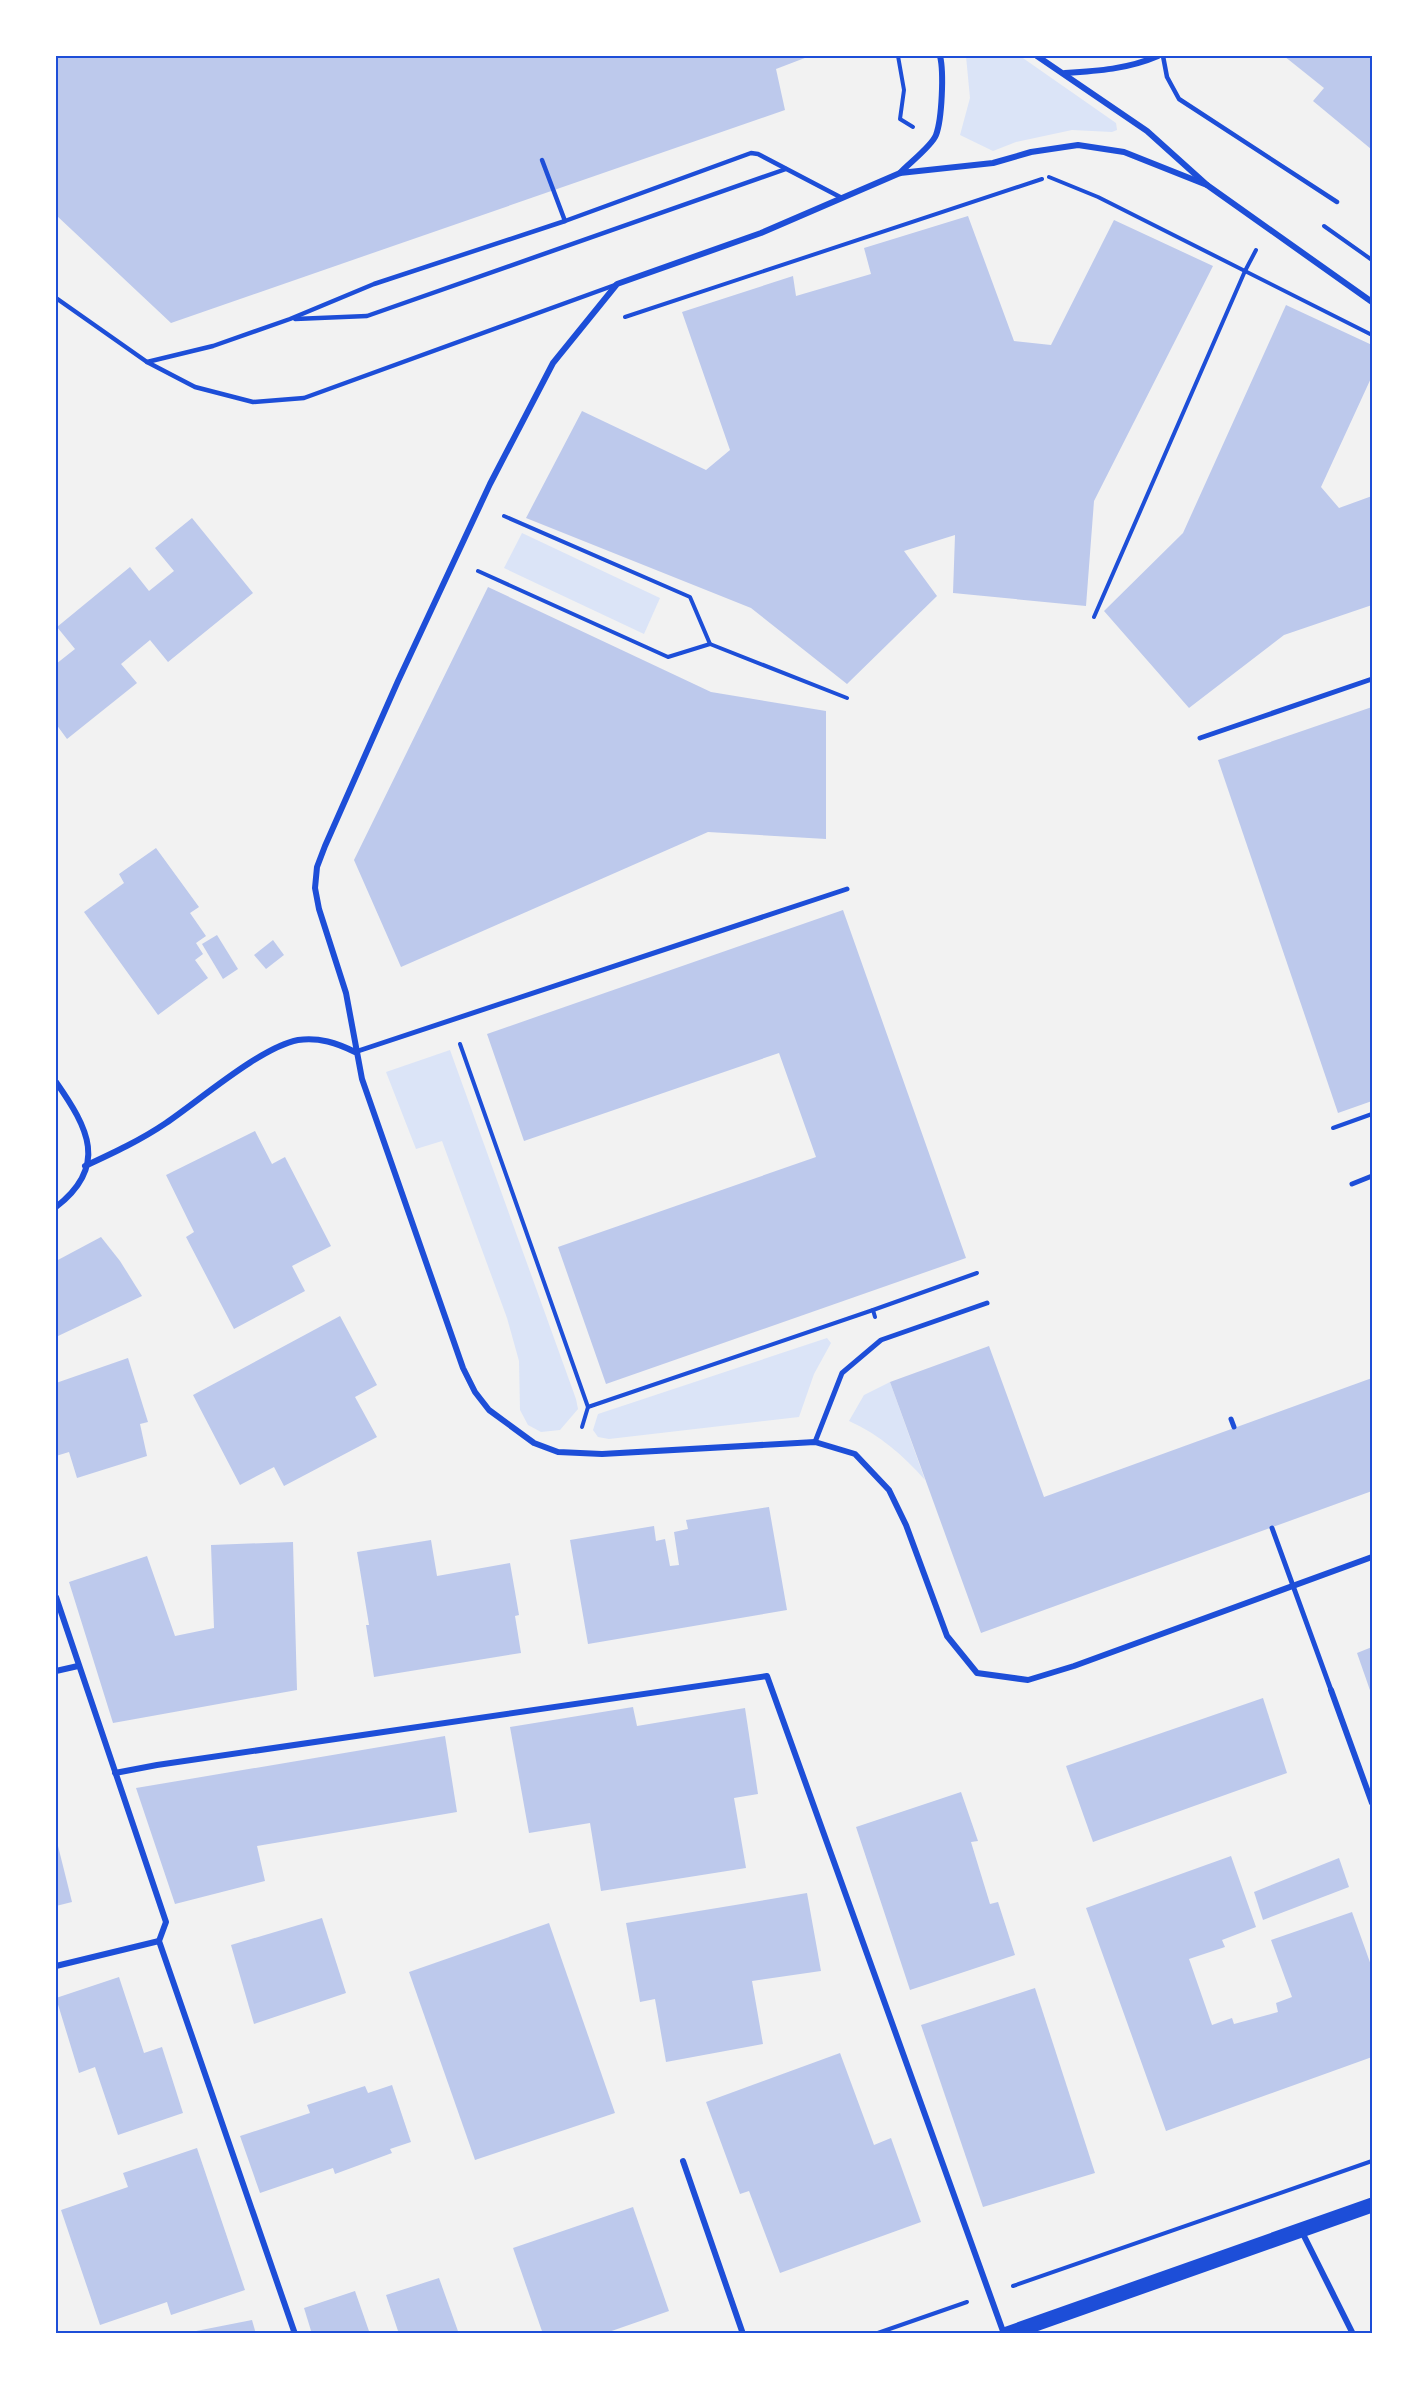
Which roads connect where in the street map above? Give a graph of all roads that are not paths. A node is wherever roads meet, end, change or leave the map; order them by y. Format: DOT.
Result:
graph roads {
  1 [pos="939,56"];
  2 [pos="1037,56"];
  3 [pos="1158,56"];
  4 [pos="1162,56"];
  5 [pos="1064,73"];
  6 [pos="542,160"];
  7 [pos="786,169"];
  8 [pos="900,173"];
  9 [pos="1208,185"];
  10 [pos="842,198"];
  11 [pos="1338,202"];
  12 [pos="565,221"];
  13 [pos="617,284"];
  14 [pos="56,298"];
  15 [pos="1372,302"];
  16 [pos="290,320"];
  17 [pos="147,362"];
  18 [pos="1372,679"];
  19 [pos="1200,738"];
  20 [pos="847,889"];
  21 [pos="356,1052"];
  22 [pos="56,1082"];
  23 [pos="86,1167"];
  24 [pos="1372,1176"];
  25 [pos="1352,1184"];
  26 [pos="56,1207"];
  27 [pos="987,1303"];
  28 [pos="1231,1419"];
  29 [pos="1234,1427"];
  30 [pos="815,1442"];
  31 [pos="1272,1528"];
  32 [pos="1372,1557"];
  33 [pos="1294,1585"];
  34 [pos="56,1597"];
  35 [pos="78,1666"];
  36 [pos="56,1671"];
  37 [pos="1331,1690"];
  38 [pos="116,1773"];
  39 [pos="1372,1803"];
  40 [pos="159,1941"];
  41 [pos="56,1966"];
  42 [pos="683,2161"];
  43 [pos="1372,2205"];
  44 [pos="1301,2230"];
  45 [pos="295,2334"];
  46 [pos="743,2334"];
  47 [pos="1006,2334"];
  48 [pos="1353,2334"];
  1 -- 8 [label="street"];
  2 -- 5 [label="street"];
  3 -- 5 [label="street"];
  4 -- 11 [label="lane"];
  5 -- 9 [label="street"];
  6 -- 12 [label="lane"];
  7 -- 10 [label="lane"];
  7 -- 12 [label="lane"];
  7 -- 16 [label="lane"];
  8 -- 9 [label="street"];
  8 -- 10 [label="street"];
  9 -- 15 [label="street"];
  10 -- 13 [label="street"];
  12 -- 16 [label="lane"];
  13 -- 17 [label="lane"];
  13 -- 21 [label="street"];
  14 -- 17 [label="lane"];
  16 -- 17 [label="lane"];
  18 -- 19 [label="street"];
  20 -- 21 [label="street"];
  21 -- 23 [label="street"];
  21 -- 30 [label="street"];
  22 -- 23 [label="street"];
  23 -- 26 [label="street"];
  24 -- 25 [label="street"];
  27 -- 30 [label="street"];
  28 -- 29 [label="street"];
  30 -- 33 [label="street"];
  31 -- 33 [label="street"];
  32 -- 33 [label="street"];
  33 -- 37 [label="street"];
  34 -- 35 [label="street"];
  35 -- 36 [label="street"];
  35 -- 38 [label="street"];
  37 -- 39 [label="street"];
  38 -- 40 [label="street"];
  38 -- 47 [label="street"];
  40 -- 41 [label="street"];
  40 -- 45 [label="street"];
  42 -- 46 [label="street"];
  43 -- 44 [label="main road"];
  44 -- 47 [label="main road"];
  44 -- 48 [label="street"];
}
